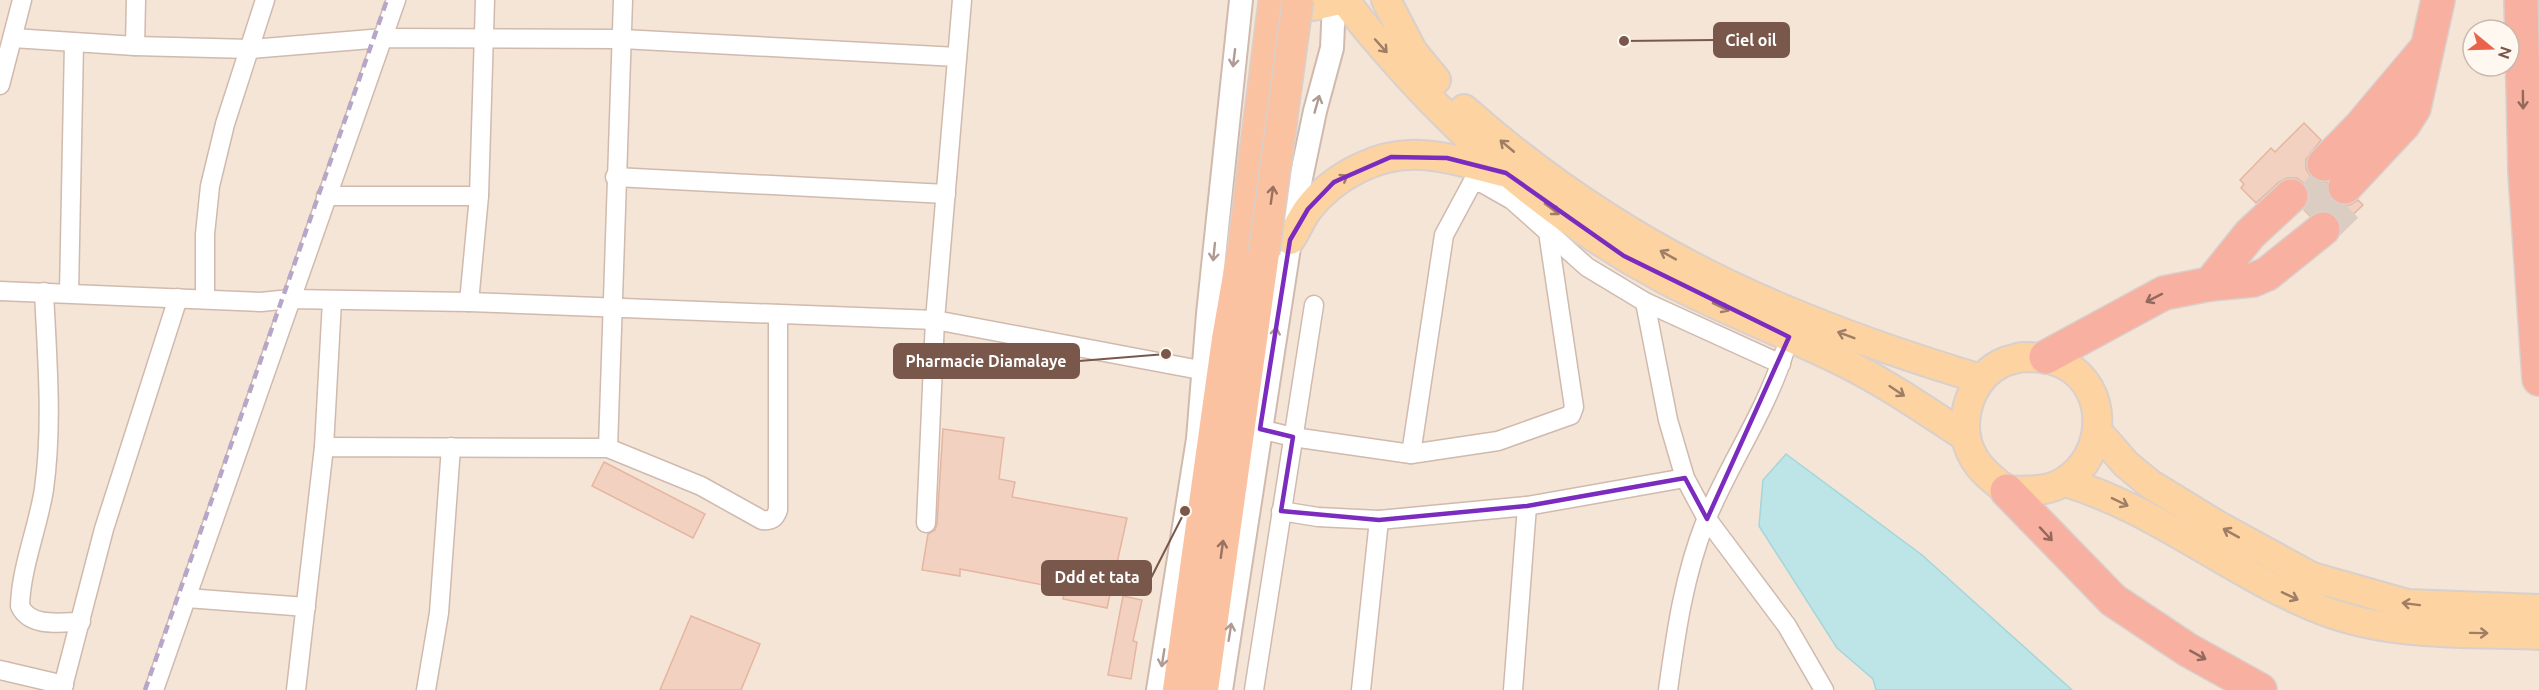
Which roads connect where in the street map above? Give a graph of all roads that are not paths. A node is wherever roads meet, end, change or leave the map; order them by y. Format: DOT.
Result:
graph roads {
  1 [pos="22,0"];
  2 [pos="136,0"];
  3 [pos="259,0"];
  4 [pos="265,0"];
  5 [pos="396,0"];
  6 [pos="485,0"];
  7 [pos="623,0"];
  8 [pos="962,0"];
  9 [pos="1241,0"];
  10 [pos="1275,0"];
  11 [pos="1285,0"];
  12 [pos="1298,0"];
  13 [pos="1386,0"];
  14 [pos="2438,0"];
  15 [pos="2521,0"];
  16 [pos="1340,1"];
  17 [pos="258,20"];
  18 [pos="14,38"];
  19 [pos="383,38"];
  20 [pos="485,39"];
  21 [pos="622,39"];
  22 [pos="74,43"];
  23 [pos="135,46"];
  24 [pos="250,48"];
  25 [pos="2425,50"];
  26 [pos="957,57"];
  27 [pos="1,76"];
  28 [pos="1506,173"];
  29 [pos="615,177"];
  30 [pos="946,194"];
  31 [pos="326,196"];
  32 [pos="479,196"];
  33 [pos="1548,232"];
  34 [pos="1266,247"];
  35 [pos="2210,284"];
  36 [pos="0,291"];
  37 [pos="44,292"];
  38 [pos="69,293"];
  39 [pos="178,298"];
  40 [pos="205,299"];
  41 [pos="290,299"];
  42 [pos="332,301"];
  43 [pos="469,302"];
  44 [pos="1645,302"];
  45 [pos="1314,304"];
  46 [pos="614,307"];
  47 [pos="778,314"];
  48 [pos="936,320"];
  49 [pos="1785,350"];
  50 [pos="2046,357"];
  51 [pos="1235,375"];
  52 [pos="1981,379"];
  53 [pos="2539,379"];
  54 [pos="1260,429"];
  55 [pos="2098,432"];
  56 [pos="1293,437"];
  57 [pos="1966,437"];
  58 [pos="324,447"];
  59 [pos="451,447"];
  60 [pos="608,448"];
  61 [pos="1411,454"];
  62 [pos="1685,478"];
  63 [pos="2065,482"];
  64 [pos="2007,491"];
  65 [pos="1527,506"];
  66 [pos="1281,511"];
  67 [pos="1707,519"];
  68 [pos="1379,520"];
  69 [pos="926,523"];
  70 [pos="187,598"];
  71 [pos="306,607"];
  72 [pos="2539,609"];
  73 [pos="81,622"];
  74 [pos="2521,626"];
  75 [pos="0,670"];
  76 [pos="63,687"];
  77 [pos="154,690"];
  78 [pos="296,690"];
  79 [pos="426,690"];
  80 [pos="1158,690"];
  81 [pos="1178,690"];
  82 [pos="1203,690"];
  83 [pos="1221,690"];
  84 [pos="1254,690"];
  85 [pos="1360,690"];
  86 [pos="1514,690"];
  87 [pos="1668,690"];
  88 [pos="1824,690"];
  89 [pos="2260,690"];
  1 -- 18 [label="street"];
  2 -- 23 [label="street"];
  3 -- 17 [label="street"];
  4 -- 17 [label="street"];
  5 -- 19 [label="street"];
  6 -- 20 [label="street"];
  7 -- 21 [label="street"];
  8 -- 26 [label="street"];
  9 -- 51 [label="street, one-way"];
  10 -- 34 [label="highway"];
  11 -- 16 [label="main road"];
  34 -- 12 [label="highway, one-way, bridge"];
  52 -- 13 [label="main road, one-way"];
  14 -- 25 [label="highway"];
  15 -- 53 [label="highway, one-way"];
  16 -- 28 [label="main road, one-way"];
  34 -- 16 [label="street, one-way"];
  17 -- 24 [label="street"];
  18 -- 22 [label="street"];
  18 -- 27 [label="street"];
  19 -- 20 [label="street"];
  19 -- 24 [label="street"];
  19 -- 31 [label="street"];
  20 -- 21 [label="street"];
  20 -- 32 [label="street"];
  21 -- 26 [label="street"];
  21 -- 29 [label="street"];
  22 -- 23 [label="street"];
  22 -- 38 [label="street"];
  23 -- 24 [label="street"];
  24 -- 40 [label="street"];
  25 -- 25 [label="highway"];
  26 -- 30 [label="street"];
  34 -- 28 [label="main road, one-way"];
  28 -- 49 [label="main road, one-way"];
  29 -- 30 [label="street"];
  29 -- 46 [label="street"];
  30 -- 48 [label="street"];
  31 -- 32 [label="street"];
  31 -- 41 [label="street"];
  32 -- 43 [label="street"];
  33 -- 44 [label="street"];
  33 -- 61 [label="street"];
  33 -- 61 [label="street"];
  34 -- 51 [label="highway"];
  35 -- 35 [label="highway"];
  35 -- 50 [label="highway, one-way"];
  36 -- 37 [label="street"];
  37 -- 38 [label="street"];
  37 -- 73 [label="street"];
  38 -- 39 [label="street"];
  39 -- 40 [label="street"];
  39 -- 73 [label="street"];
  40 -- 41 [label="street"];
  41 -- 42 [label="street"];
  41 -- 70 [label="street"];
  42 -- 43 [label="street"];
  42 -- 58 [label="street"];
  43 -- 46 [label="street"];
  44 -- 49 [label="street"];
  44 -- 62 [label="street"];
  45 -- 56 [label="street"];
  46 -- 47 [label="street"];
  46 -- 60 [label="street"];
  47 -- 48 [label="street"];
  47 -- 60 [label="street"];
  48 -- 51 [label="street"];
  48 -- 69 [label="street"];
  49 -- 57 [label="main road, one-way"];
  49 -- 67 [label="street"];
  50 -- 52 [label="main road"];
  50 -- 55 [label="main road"];
  51 -- 54 [label="street"];
  51 -- 80 [label="street, one-way"];
  51 -- 81 [label="highway"];
  82 -- 51 [label="highway, one-way"];
  52 -- 57 [label="main road"];
  54 -- 56 [label="street"];
  83 -- 54 [label="street, one-way"];
  55 -- 63 [label="main road"];
  74 -- 55 [label="main road, one-way"];
  56 -- 61 [label="street"];
  56 -- 66 [label="street"];
  57 -- 64 [label="main road"];
  58 -- 59 [label="street"];
  58 -- 71 [label="street"];
  59 -- 60 [label="street"];
  59 -- 79 [label="street"];
  62 -- 65 [label="street"];
  62 -- 67 [label="street"];
  63 -- 64 [label="main road"];
  63 -- 74 [label="main road, one-way"];
  64 -- 89 [label="highway, one-way"];
  65 -- 68 [label="street"];
  65 -- 86 [label="street"];
  66 -- 68 [label="street"];
  66 -- 84 [label="street"];
  67 -- 87 [label="street"];
  67 -- 88 [label="street"];
  68 -- 85 [label="street"];
  70 -- 71 [label="street"];
  70 -- 77 [label="street"];
  71 -- 78 [label="street"];
  72 -- 74 [label="main road"];
  73 -- 76 [label="street"];
  75 -- 76 [label="street"];
}
